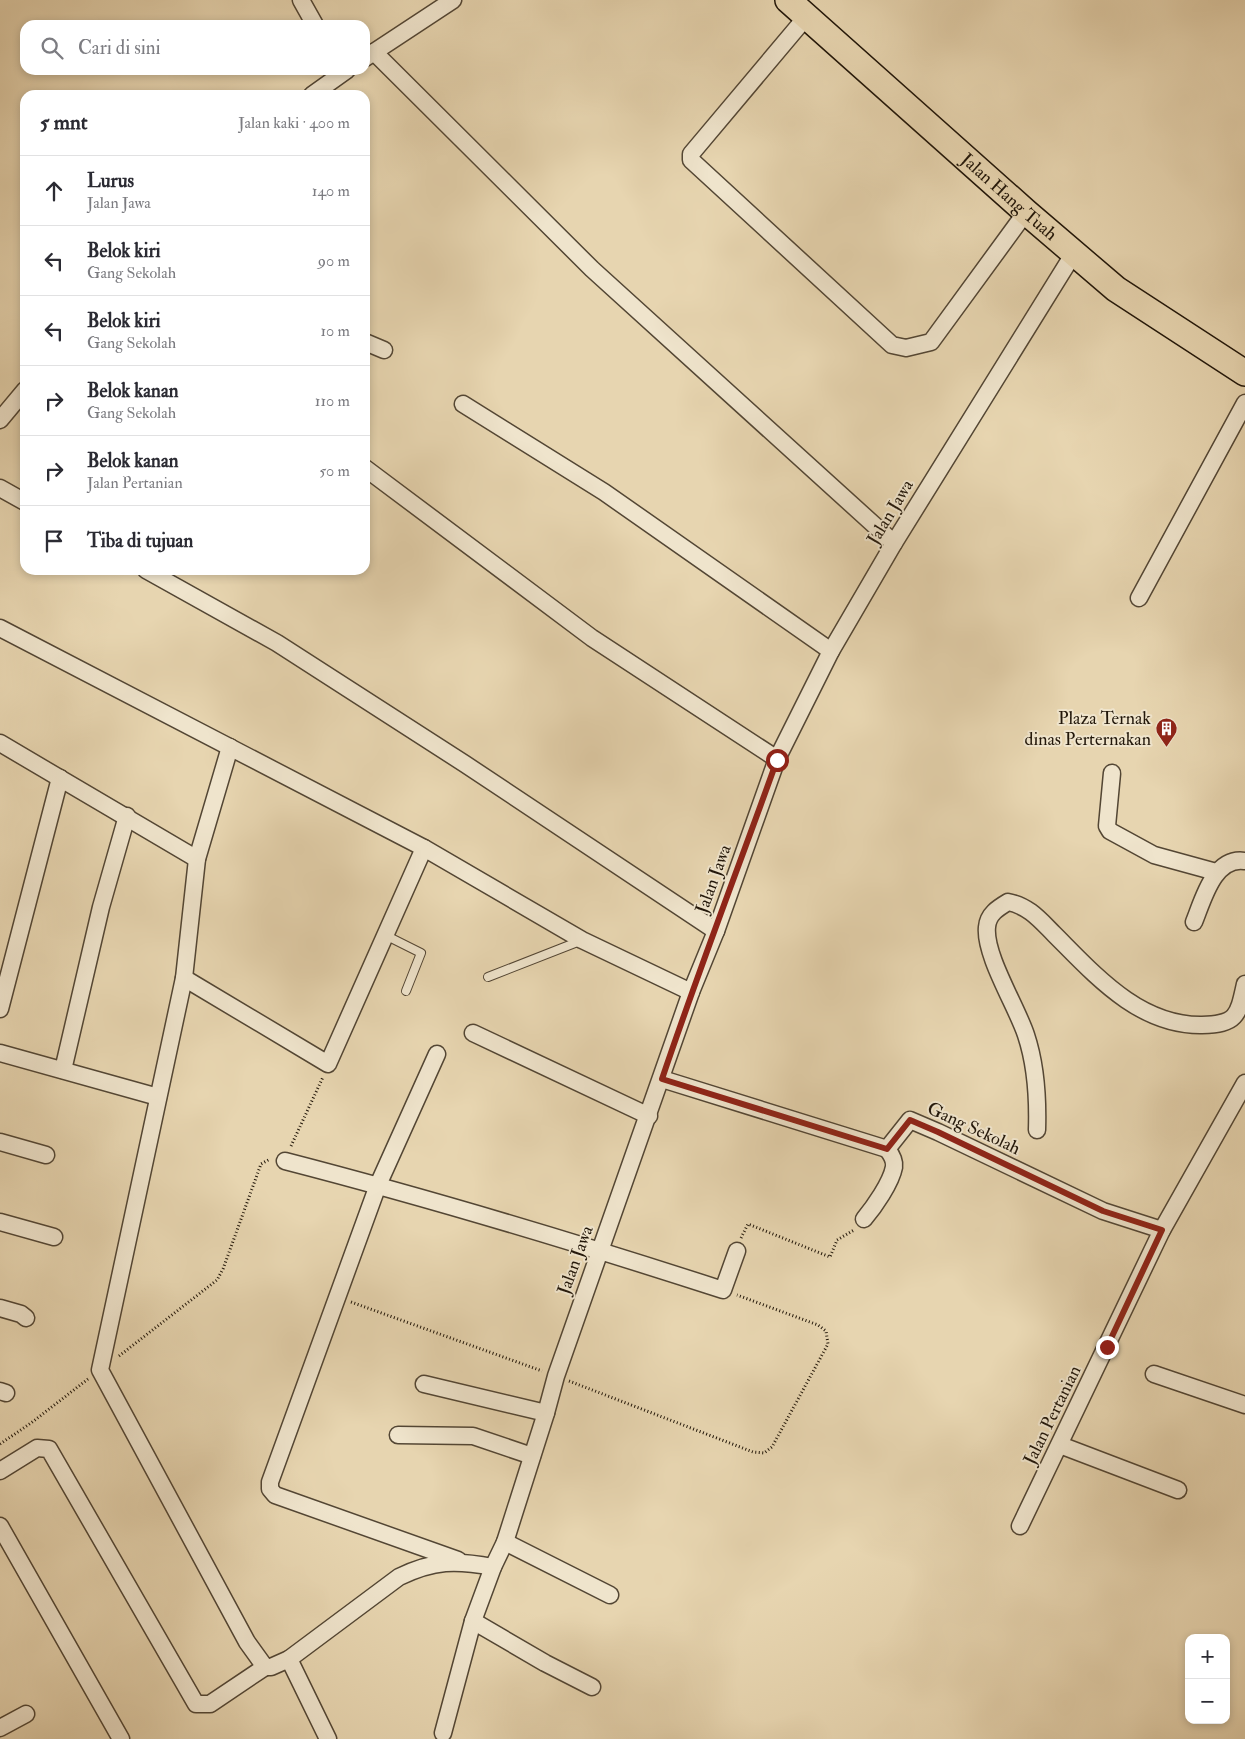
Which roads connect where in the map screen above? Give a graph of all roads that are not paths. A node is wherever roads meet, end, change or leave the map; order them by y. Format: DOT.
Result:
graph roads {
  1 [pos="301,0"];
  2 [pos="453,0"];
  3 [pos="788,0"];
  4 [pos="807,16"];
  5 [pos="312,20"];
  6 [pos="370,55"];
  7 [pos="339,75"];
  8 [pos="319,90"];
  9 [pos="1026,212"];
  10 [pos="1074,253"];
  11 [pos="370,344"];
  12 [pos="384,350"];
  13 [pos="1245,373"];
  14 [pos="20,396"];
  15 [pos="1245,403"];
  16 [pos="463,404"];
  17 [pos="0,420"];
  18 [pos="370,472"];
  19 [pos="0,488"];
  20 [pos="20,499"];
  21 [pos="894,543"];
  22 [pos="155,575"];
  23 [pos="1139,598"];
  24 [pos="0,628"];
  25 [pos="831,651"];
  26 [pos="0,743"];
  27 [pos="230,747"];
  28 [pos="777,760"];
  29 [pos="1112,773"];
  30 [pos="60,778"];
  31 [pos="127,816"];
  32 [pos="424,848"];
  33 [pos="197,859"];
  34 [pos="1245,861"];
  35 [pos="1216,872"];
  36 [pos="1194,922"];
  37 [pos="716,931"];
  38 [pos="385,935"];
  39 [pos="582,940"];
  40 [pos="488,977"];
  41 [pos="184,978"];
  42 [pos="1245,984"];
  43 [pos="406,991"];
  44 [pos="691,992"];
  45 [pos="0,1009"];
  46 [pos="473,1034"];
  47 [pos="0,1053"];
  48 [pos="437,1054"];
  49 [pos="63,1070"];
  50 [pos="662,1079"];
  51 [pos="1245,1083"];
  52 [pos="158,1097"];
  53 [pos="649,1116"];
  54 [pos="1037,1130"];
  55 [pos="0,1142"];
  56 [pos="887,1149"];
  57 [pos="46,1155"];
  58 [pos="285,1161"];
  59 [pos="378,1185"];
  60 [pos="864,1219"];
  61 [pos="0,1222"];
  62 [pos="1162,1230"];
  63 [pos="54,1237"];
  64 [pos="600,1250"];
  65 [pos="737,1250"];
  66 [pos="0,1308"];
  67 [pos="26,1318"];
  68 [pos="1154,1374"];
  69 [pos="424,1384"];
  70 [pos="1245,1405"];
  71 [pos="546,1413"];
  72 [pos="398,1435"];
  73 [pos="1060,1445"];
  74 [pos="532,1456"];
  75 [pos="0,1471"];
  76 [pos="1178,1490"];
  77 [pos="0,1526"];
  78 [pos="1020,1526"];
  79 [pos="505,1542"];
  80 [pos="462,1561"];
  81 [pos="493,1567"];
  82 [pos="610,1594"];
  83 [pos="473,1621"];
  84 [pos="289,1659"];
  85 [pos="265,1667"];
  86 [pos="592,1687"];
  87 [pos="26,1714"];
  88 [pos="0,1728"];
  89 [pos="443,1733"];
  90 [pos="121,1739"];
  91 [pos="328,1739"];
  1 -- 5 [label="street"];
  2 -- 6 [label="street"];
  3 -- 4 [label="main road, Jalan Hang Tuah"];
  4 -- 9 [label="main road, Jalan Hang Tuah"];
  4 -- 9 [label="street"];
  6 -- 21 [label="street"];
  7 -- 8 [label="street"];
  9 -- 10 [label="main road, Jalan Hang Tuah"];
  10 -- 13 [label="main road, Jalan Hang Tuah"];
  10 -- 21 [label="street, Jalan Jawa"];
  11 -- 12 [label="street"];
  14 -- 17 [label="street"];
  15 -- 23 [label="street"];
  16 -- 25 [label="street"];
  18 -- 28 [label="street"];
  19 -- 20 [label="street"];
  21 -- 25 [label="street, Jalan Jawa"];
  22 -- 37 [label="street"];
  24 -- 27 [label="street"];
  25 -- 28 [label="street, Jalan Jawa"];
  26 -- 30 [label="street"];
  27 -- 32 [label="street"];
  27 -- 33 [label="street"];
  28 -- 37 [label="street, Jalan Jawa"];
  29 -- 35 [label="street"];
  30 -- 31 [label="street"];
  30 -- 45 [label="street"];
  31 -- 33 [label="street"];
  31 -- 49 [label="street"];
  32 -- 38 [label="street"];
  32 -- 39 [label="street"];
  33 -- 41 [label="street"];
  34 -- 35 [label="street"];
  35 -- 36 [label="street"];
  37 -- 44 [label="street, Jalan Jawa"];
  38 -- 41 [label="street"];
  38 -- 43 [label="lane"];
  39 -- 40 [label="lane"];
  39 -- 44 [label="street"];
  41 -- 52 [label="street"];
  42 -- 54 [label="street"];
  44 -- 50 [label="street, Jalan Jawa"];
  46 -- 53 [label="street"];
  47 -- 49 [label="street"];
  48 -- 59 [label="street"];
  49 -- 52 [label="street"];
  50 -- 53 [label="street, Jalan Jawa"];
  50 -- 56 [label="street"];
  51 -- 62 [label="street, Jalan Pertanian"];
  52 -- 85 [label="street"];
  53 -- 64 [label="street, Jalan Jawa"];
  55 -- 57 [label="street"];
  56 -- 60 [label="street"];
  56 -- 62 [label="street, Gang Sekolah"];
  58 -- 59 [label="street"];
  59 -- 64 [label="street"];
  59 -- 80 [label="street"];
  61 -- 63 [label="street"];
  62 -- 73 [label="street, Jalan Pertanian"];
  64 -- 65 [label="street"];
  64 -- 71 [label="street, Jalan Jawa"];
  66 -- 67 [label="street"];
  68 -- 70 [label="street"];
  69 -- 71 [label="street"];
  71 -- 74 [label="street, Jalan Jawa"];
  72 -- 74 [label="street"];
  73 -- 76 [label="street"];
  73 -- 78 [label="street, Jalan Pertanian"];
  74 -- 79 [label="street, Jalan Jawa"];
  75 -- 85 [label="street"];
  77 -- 90 [label="street"];
  79 -- 81 [label="street, Jalan Jawa"];
  79 -- 82 [label="street"];
  80 -- 81 [label="street"];
  80 -- 84 [label="street"];
  81 -- 83 [label="street, Jalan Jawa"];
  83 -- 86 [label="street"];
  83 -- 89 [label="street, Jalan Jawa"];
  84 -- 85 [label="street"];
  84 -- 91 [label="street"];
  87 -- 88 [label="street"];
}
